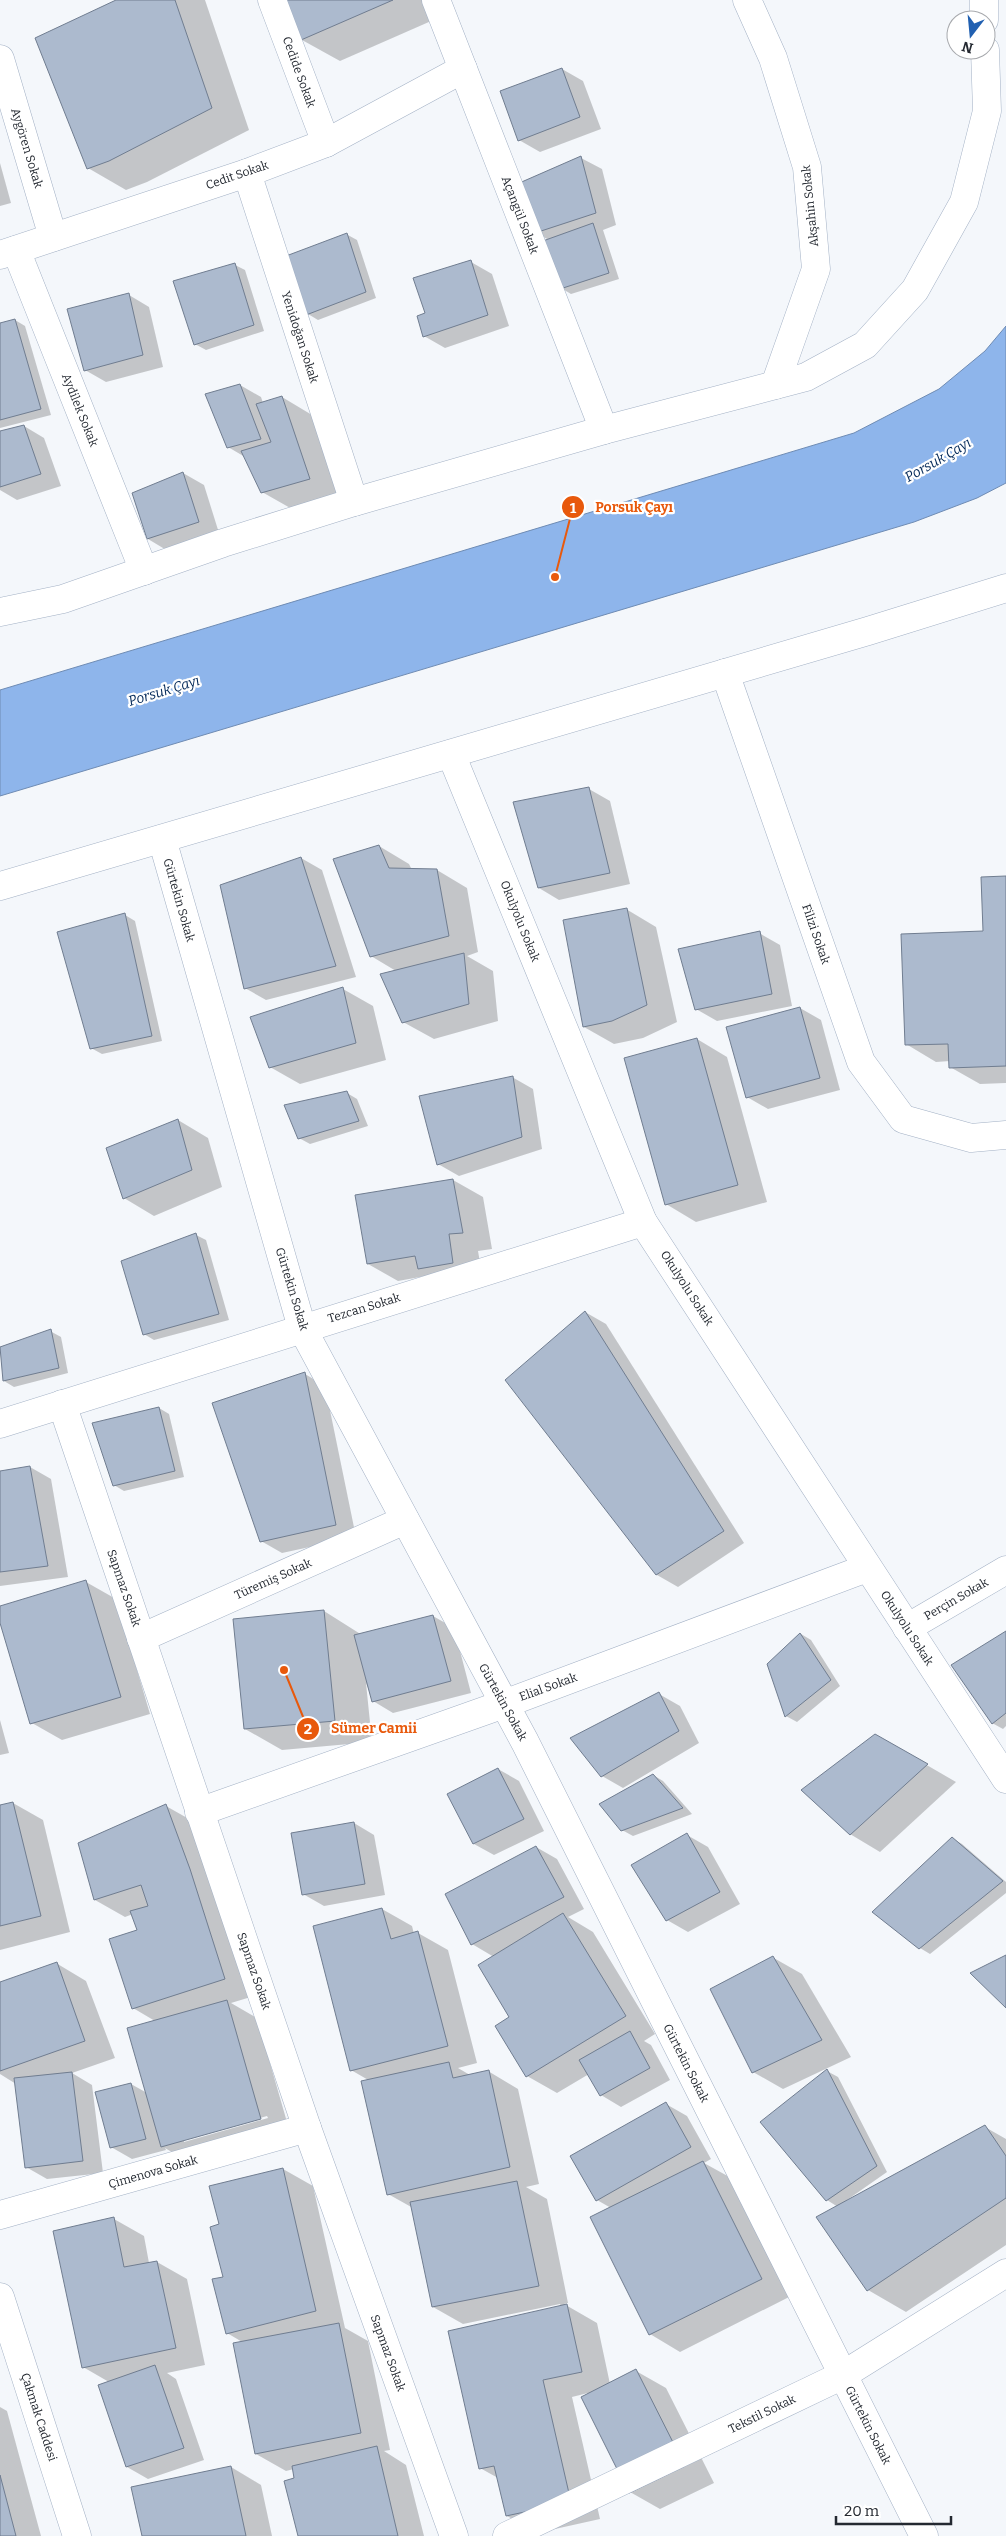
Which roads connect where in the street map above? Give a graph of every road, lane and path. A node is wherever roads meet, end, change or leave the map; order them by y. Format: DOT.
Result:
graph roads {
  1 [pos="272,0"];
  2 [pos="436,0"];
  3 [pos="747,0"];
  4 [pos="0,59"];
  5 [pos="985,60"];
  6 [pos="463,69"];
  7 [pos="326,143"];
  8 [pos="247,173"];
  9 [pos="54,237"];
  10 [pos="8,252"];
  11 [pos="774,385"];
  12 [pos="604,430"];
  13 [pos="354,502"];
  14 [pos="144,571"];
  15 [pos="1006,588"];
  16 [pos="0,612"];
  17 [pos="725,673"];
  18 [pos="451,754"];
  19 [pos="162,839"];
  20 [pos="0,886"];
  21 [pos="1006,1135"];
  22 [pos="643,1222"];
  23 [pos="302,1328"];
  24 [pos="62,1404"];
  25 [pos="0,1424"];
  26 [pos="405,1520"];
  27 [pos="867,1568"];
  28 [pos="1006,1570"];
  29 [pos="906,1628"];
  30 [pos="141,1638"];
  31 [pos="504,1704"];
  32 [pos="1006,1779"];
  33 [pos="199,1812"];
  34 [pos="307,2128"];
  35 [pos="0,2215"];
  36 [pos="1006,2273"];
  37 [pos="0,2297"];
  38 [pos="843,2375"];
  39 [pos="77,2536"];
  40 [pos="454,2536"];
  41 [pos="508,2536"];
  42 [pos="924,2536"];
  1 -- 7 [label="street, Cedide Sokak"];
  2 -- 6 [label="street, Açangül Sokak"];
  3 -- 11 [label="street, Akşahin Sokak"];
  4 -- 9 [label="street, Aygören Sokak"];
  5 -- 11 [label="street"];
  6 -- 7 [label="street, Cedit Sokak"];
  6 -- 12 [label="street, Açangül Sokak"];
  7 -- 8 [label="street, Cedit Sokak"];
  8 -- 9 [label="street, Cedit Sokak"];
  8 -- 13 [label="street, Yenidoğan Sokak"];
  9 -- 10 [label="street, Cedit Sokak"];
  10 -- 14 [label="street, Aydilek Sokak"];
  11 -- 12 [label="street"];
  12 -- 13 [label="street"];
  13 -- 14 [label="street"];
  14 -- 16 [label="street"];
  15 -- 17 [label="street"];
  17 -- 18 [label="street"];
  17 -- 21 [label="street, Filizi Sokak"];
  18 -- 19 [label="street"];
  18 -- 22 [label="street, Okulyolu Sokak"];
  19 -- 20 [label="street"];
  19 -- 23 [label="street, Gürtekin Sokak"];
  22 -- 23 [label="street, Tezcan Sokak"];
  22 -- 27 [label="street, Okulyolu Sokak"];
  23 -- 24 [label="street, Tezcan Sokak"];
  23 -- 26 [label="street, Gürtekin Sokak"];
  24 -- 25 [label="street, Tezcan Sokak"];
  24 -- 30 [label="street, Sapmaz Sokak"];
  26 -- 30 [label="street, Türemiş Sokak"];
  26 -- 31 [label="street, Gürtekin Sokak"];
  27 -- 29 [label="street, Okulyolu Sokak"];
  27 -- 31 [label="street, Elial Sokak"];
  28 -- 29 [label="street, Perçin Sokak"];
  29 -- 32 [label="street, Okulyolu Sokak"];
  30 -- 33 [label="street, Sapmaz Sokak"];
  31 -- 33 [label="street, Elial Sokak"];
  31 -- 38 [label="street, Gürtekin Sokak"];
  33 -- 34 [label="street, Sapmaz Sokak"];
  34 -- 35 [label="street, Çimenova Sokak"];
  34 -- 40 [label="street, Sapmaz Sokak"];
  36 -- 38 [label="street, Tekstil Sokak"];
  37 -- 39 [label="street, Çakmak Caddesi"];
  38 -- 41 [label="street, Tekstil Sokak"];
  38 -- 42 [label="street, Gürtekin Sokak"];
}
